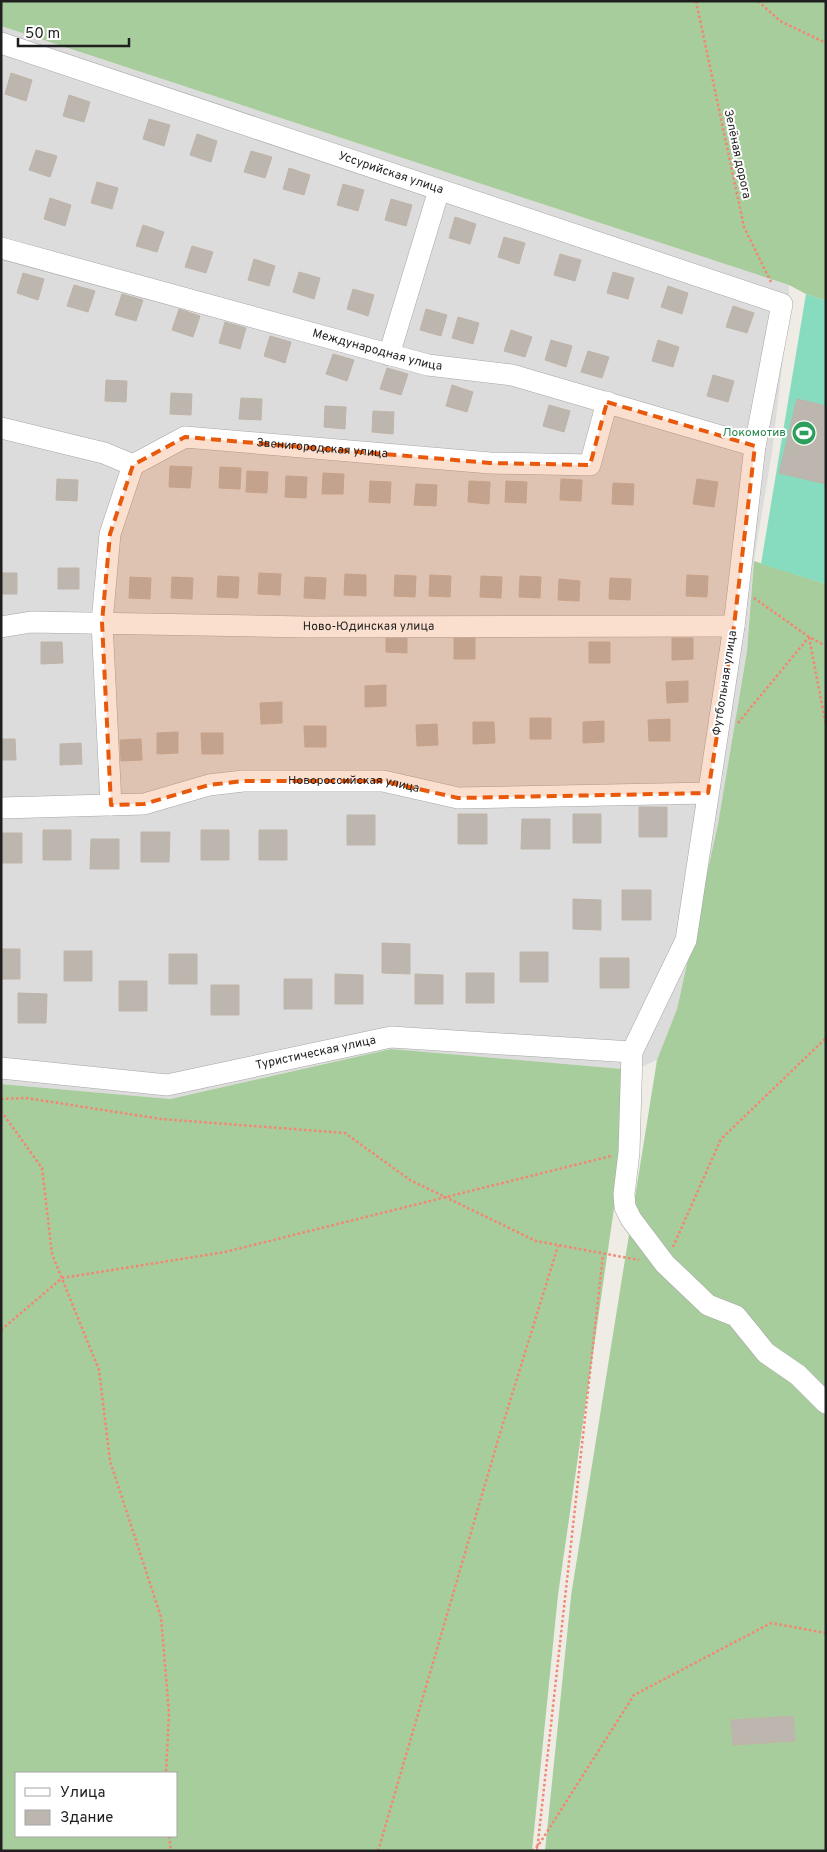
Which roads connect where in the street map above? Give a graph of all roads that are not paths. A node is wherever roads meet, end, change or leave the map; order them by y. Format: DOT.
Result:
graph roads {
  1 [pos="1,43"];
  2 [pos="439,190"];
  3 [pos="1,248"];
  4 [pos="782,304"];
  5 [pos="388,355"];
  6 [pos="607,402"];
  7 [pos="1,428"];
  8 [pos="755,446"];
  9 [pos="132,465"];
  10 [pos="102,622"];
  11 [pos="734,626"];
  12 [pos="1,627"];
  13 [pos="708,793"];
  14 [pos="111,805"];
  15 [pos="1,808"];
  16 [pos="632,1052"];
  17 [pos="1,1068"];
  18 [pos="826,1403"];
  1 -- 2 [label="street, Уссурийская улица"];
  2 -- 4 [label="street, Уссурийская улица"];
  2 -- 5 [label="street"];
  3 -- 5 [label="street, Международная улица"];
  4 -- 8 [label="street, Футбольная улица"];
  5 -- 6 [label="street, Международная улица"];
  6 -- 8 [label="street, Международная улица"];
  6 -- 9 [label="street, Звенигородская улица"];
  7 -- 9 [label="street"];
  8 -- 11 [label="street, Футбольная улица"];
  9 -- 10 [label="street"];
  10 -- 11 [label="street, Ново-Юдинская улица"];
  10 -- 12 [label="street, Ново-Юдинская улица"];
  10 -- 14 [label="street"];
  11 -- 13 [label="street, Футбольная улица"];
  13 -- 14 [label="street, Новороссийская улица"];
  13 -- 16 [label="street, Футбольная улица"];
  14 -- 15 [label="street, Новороссийская улица"];
  16 -- 17 [label="street, Туристическая улица"];
  16 -- 18 [label="street"];
}
